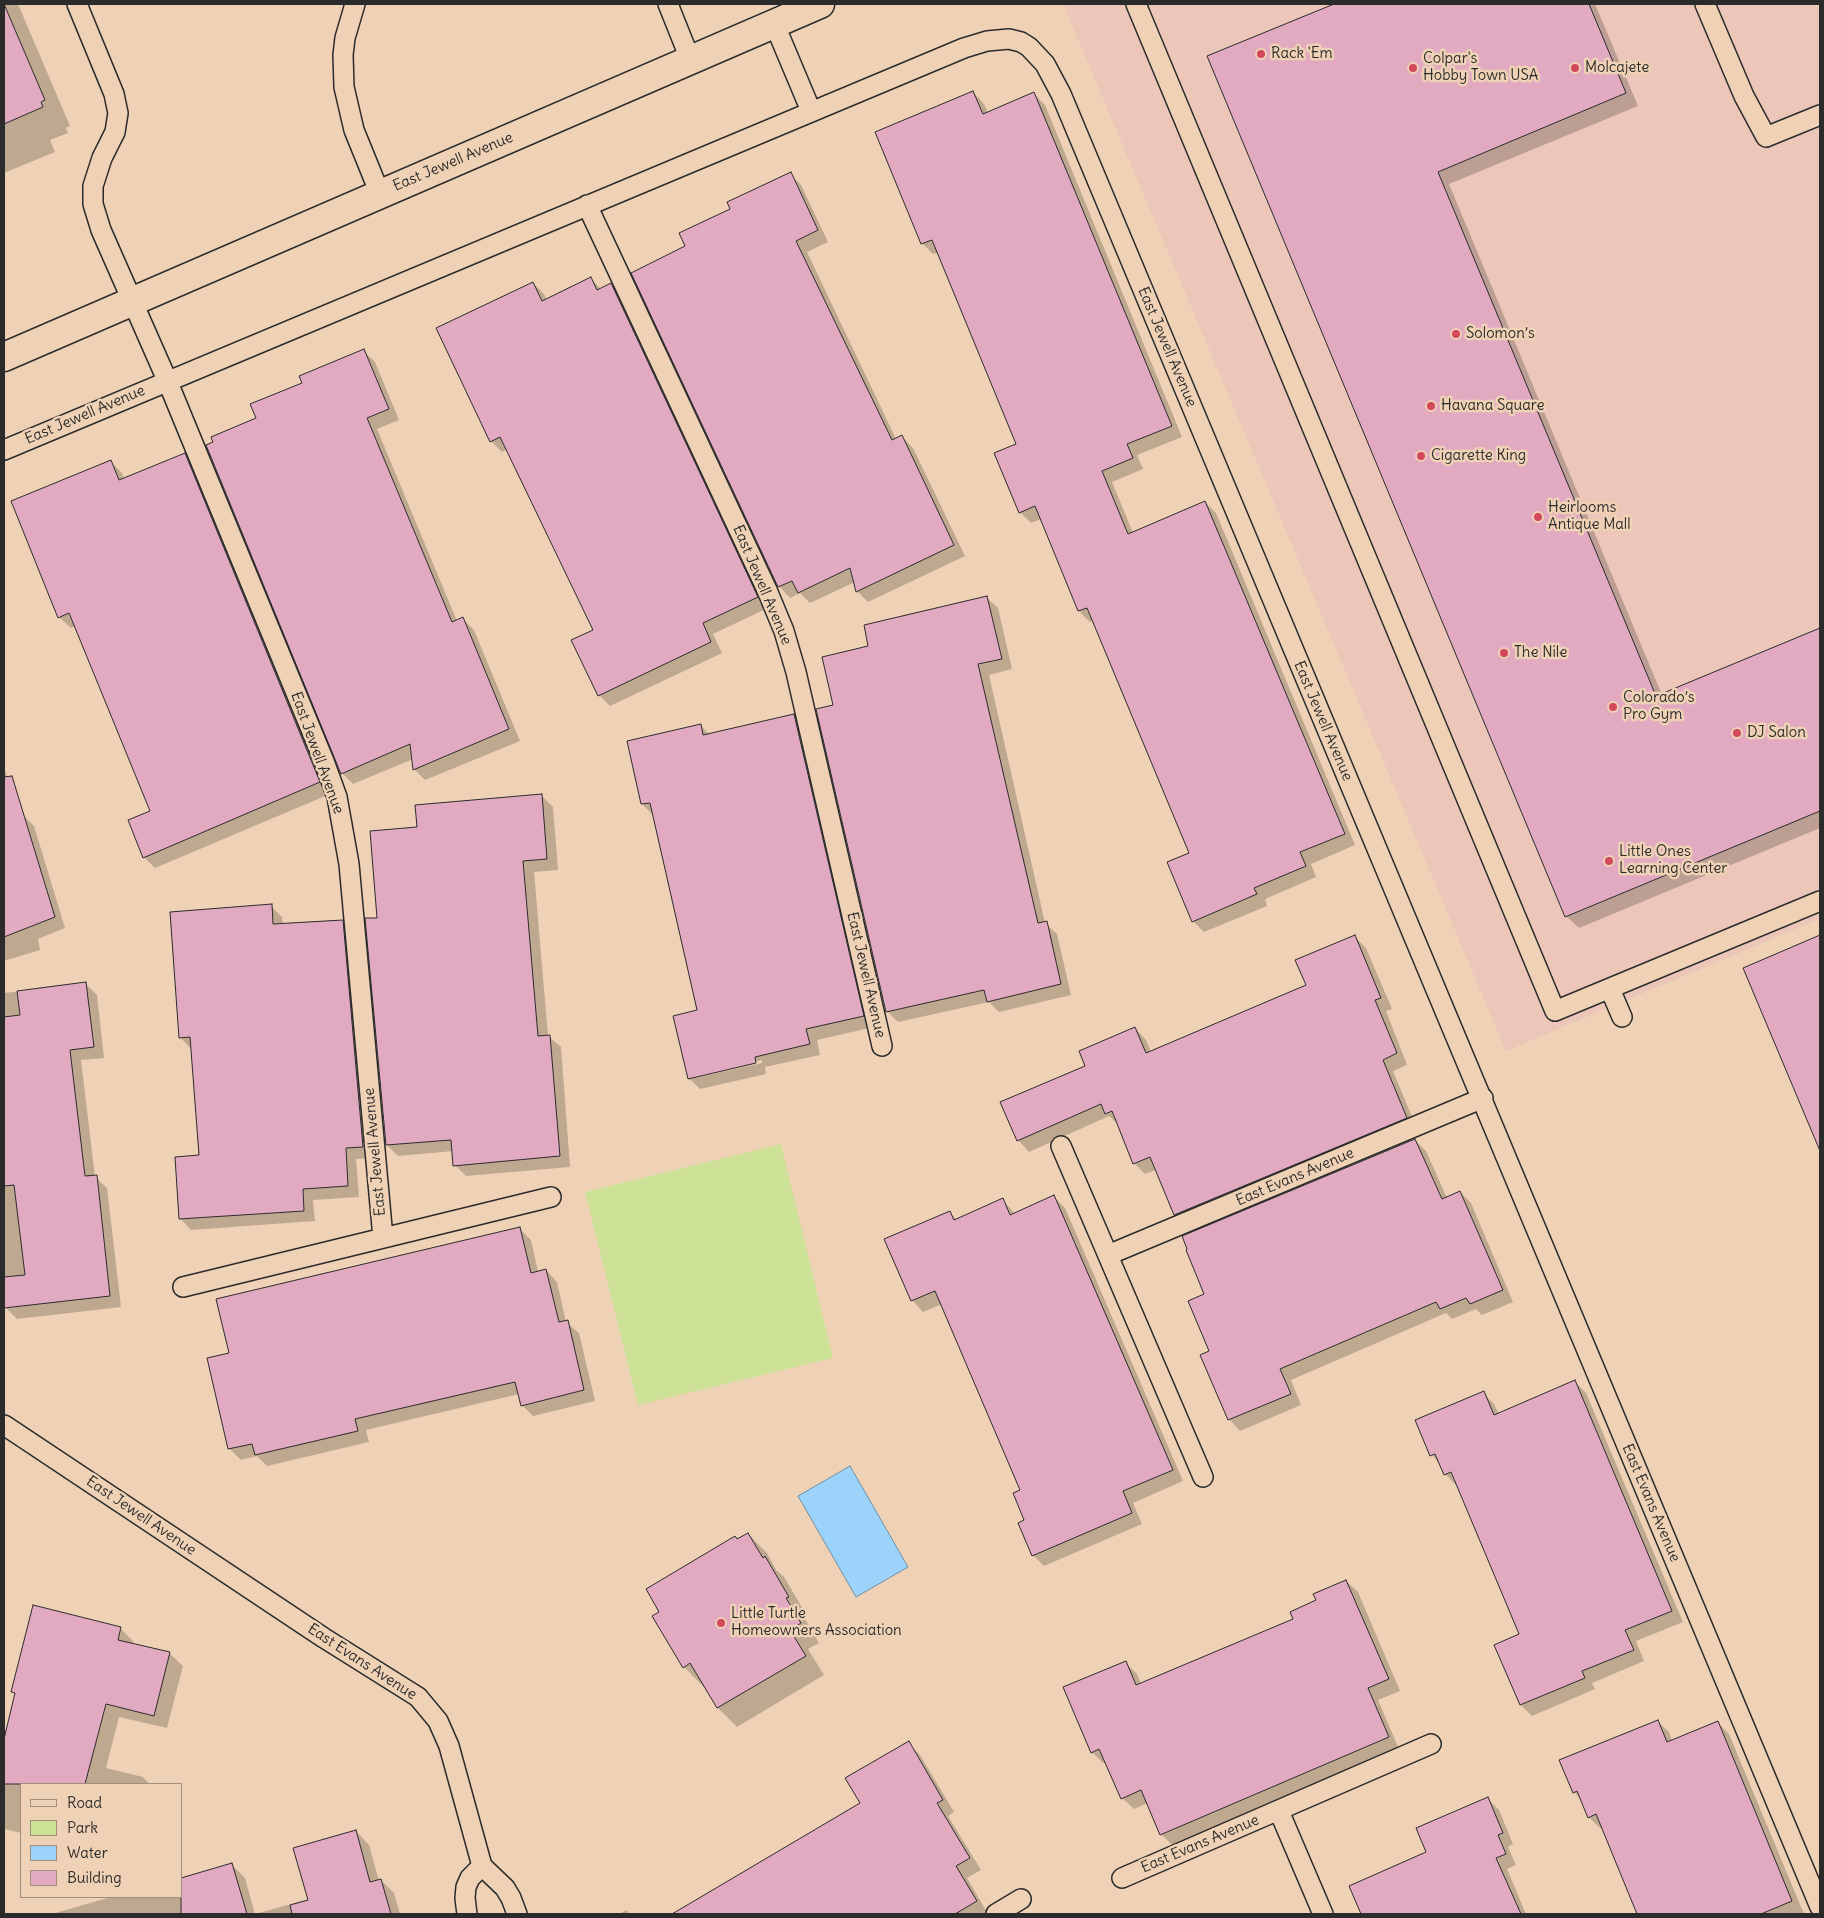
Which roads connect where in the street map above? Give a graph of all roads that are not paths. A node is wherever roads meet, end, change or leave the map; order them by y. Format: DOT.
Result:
graph roads {
  1 [pos="77,4"];
  2 [pos="355,4"];
  3 [pos="668,4"];
  4 [pos="820,4"];
  5 [pos="1136,4"];
  6 [pos="1705,4"];
  7 [pos="774,23"];
  8 [pos="690,60"];
  9 [pos="811,111"];
  10 [pos="1820,115"];
  11 [pos="380,194"];
  12 [pos="587,205"];
  13 [pos="132,302"];
  14 [pos="4,357"];
  15 [pos="167,380"];
  16 [pos="4,450"];
  17 [pos="1385,870"];
  18 [pos="1820,901"];
  19 [pos="1610,989"];
  20 [pos="1622,1017"];
  21 [pos="882,1046"];
  22 [pos="1482,1098"];
  23 [pos="1061,1146"];
  24 [pos="551,1197"];
  25 [pos="383,1238"];
  26 [pos="1108,1256"];
  27 [pos="182,1286"];
  28 [pos="4,1425"];
  29 [pos="1204,1477"];
  30 [pos="278,1607"];
  31 [pos="1431,1744"];
  32 [pos="1279,1811"];
  33 [pos="482,1866"];
  34 [pos="1122,1878"];
  35 [pos="1021,1899"];
  36 [pos="1820,1907"];
  37 [pos="467,1914"];
  38 [pos="517,1914"];
  39 [pos="996,1914"];
  40 [pos="1323,1914"];
  1 -- 13 [label="lane"];
  2 -- 11 [label="lane"];
  3 -- 8 [label="lane"];
  4 -- 7 [label="street, East Jewell Avenue"];
  5 -- 19 [label="lane"];
  6 -- 10 [label="lane"];
  7 -- 8 [label="street, East Jewell Avenue"];
  7 -- 9 [label="lane"];
  8 -- 11 [label="street, East Jewell Avenue"];
  9 -- 12 [label="lane, East Jewell Avenue"];
  9 -- 17 [label="lane, East Jewell Avenue"];
  11 -- 13 [label="street, East Jewell Avenue"];
  12 -- 15 [label="lane, East Jewell Avenue"];
  12 -- 21 [label="lane, East Jewell Avenue"];
  13 -- 14 [label="street, East Jewell Avenue"];
  13 -- 15 [label="lane, East Jewell Avenue"];
  15 -- 16 [label="lane, East Jewell Avenue"];
  15 -- 25 [label="lane, East Jewell Avenue"];
  17 -- 22 [label="lane, East Evans Avenue"];
  18 -- 19 [label="lane"];
  19 -- 20 [label="lane"];
  22 -- 26 [label="lane, East Evans Avenue"];
  22 -- 36 [label="lane, East Evans Avenue"];
  23 -- 26 [label="lane"];
  24 -- 25 [label="lane, East Jewell Avenue"];
  25 -- 27 [label="lane, East Jewell Avenue"];
  26 -- 29 [label="lane"];
  28 -- 30 [label="lane, East Jewell Avenue"];
  30 -- 33 [label="lane, East Evans Avenue"];
  31 -- 32 [label="lane, East Evans Avenue"];
  32 -- 34 [label="lane, East Evans Avenue"];
  32 -- 40 [label="lane, East Evans Avenue"];
  33 -- 37 [label="lane"];
  33 -- 38 [label="lane, East Evans Avenue"];
  35 -- 39 [label="lane"];
}
